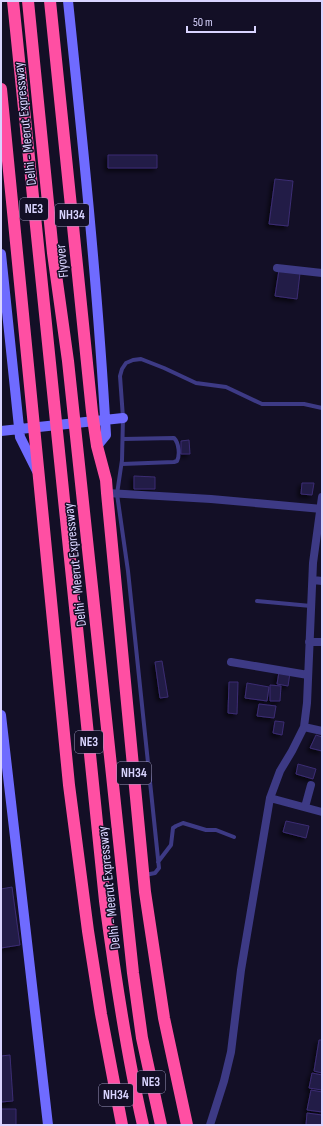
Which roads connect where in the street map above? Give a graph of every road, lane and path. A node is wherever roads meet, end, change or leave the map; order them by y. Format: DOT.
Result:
graph roads {
  1 [pos="13,1"];
  2 [pos="28,1"];
  3 [pos="50,1"];
  4 [pos="68,1"];
  5 [pos="1,89"];
  6 [pos="1,254"];
  7 [pos="277,268"];
  8 [pos="322,273"];
  9 [pos="322,408"];
  10 [pos="123,418"];
  11 [pos="100,428"];
  12 [pos="1,431"];
  13 [pos="123,439"];
  14 [pos="122,464"];
  15 [pos="39,473"];
  16 [pos="112,493"];
  17 [pos="322,497"];
  18 [pos="321,509"];
  19 [pos="313,580"];
  20 [pos="322,580"];
  21 [pos="258,601"];
  22 [pos="311,606"];
  23 [pos="309,642"];
  24 [pos="322,642"];
  25 [pos="231,662"];
  26 [pos="308,675"];
  27 [pos="1,715"];
  28 [pos="304,727"];
  29 [pos="322,731"];
  30 [pos="4,765"];
  31 [pos="311,785"];
  32 [pos="270,798"];
  33 [pos="305,807"];
  34 [pos="322,812"];
  35 [pos="234,838"];
  36 [pos="158,862"];
  37 [pos="144,875"];
  38 [pos="110,1065"];
  39 [pos="182,1099"];
  40 [pos="48,1125"];
  41 [pos="115,1125"];
  42 [pos="122,1125"];
  43 [pos="143,1125"];
  44 [pos="161,1125"];
  45 [pos="188,1125"];
  46 [pos="192,1125"];
  47 [pos="210,1125"];
  1 -- 43 [label="highway, Delhi - Meerut Expressway / NE3"];
  2 -- 44 [label="highway, Delhi - Meerut Expressway / NE3"];
  3 -- 11 [label="highway, Flyover / NH34"];
  4 -- 11 [label="street"];
  5 -- 15 [label="highway, NH34"];
  6 -- 15 [label="street"];
  7 -- 8 [label="street"];
  9 -- 10 [label="lane"];
  10 -- 12 [label="street"];
  10 -- 13 [label="lane"];
  11 -- 16 [label="highway, Flyover / NH34"];
  13 -- 14 [label="lane"];
  13 -- 14 [label="lane"];
  14 -- 16 [label="lane"];
  15 -- 38 [label="highway, NH34"];
  16 -- 18 [label="street"];
  16 -- 36 [label="lane"];
  16 -- 37 [label="highway, NH34"];
  17 -- 18 [label="street"];
  18 -- 19 [label="street"];
  19 -- 20 [label="street"];
  19 -- 22 [label="street"];
  21 -- 22 [label="lane"];
  22 -- 23 [label="street"];
  23 -- 24 [label="street"];
  23 -- 26 [label="street"];
  25 -- 26 [label="street"];
  26 -- 28 [label="street"];
  27 -- 30 [label="street"];
  28 -- 29 [label="street"];
  28 -- 32 [label="street"];
  30 -- 40 [label="street"];
  31 -- 33 [label="street"];
  32 -- 33 [label="street"];
  32 -- 47 [label="street"];
  33 -- 34 [label="street"];
  35 -- 36 [label="lane"];
  36 -- 37 [label="lane"];
  37 -- 39 [label="highway, NH34"];
  38 -- 41 [label="highway"];
  38 -- 42 [label="highway, NH34"];
  39 -- 45 [label="highway"];
  39 -- 46 [label="highway, NH34"];
}
